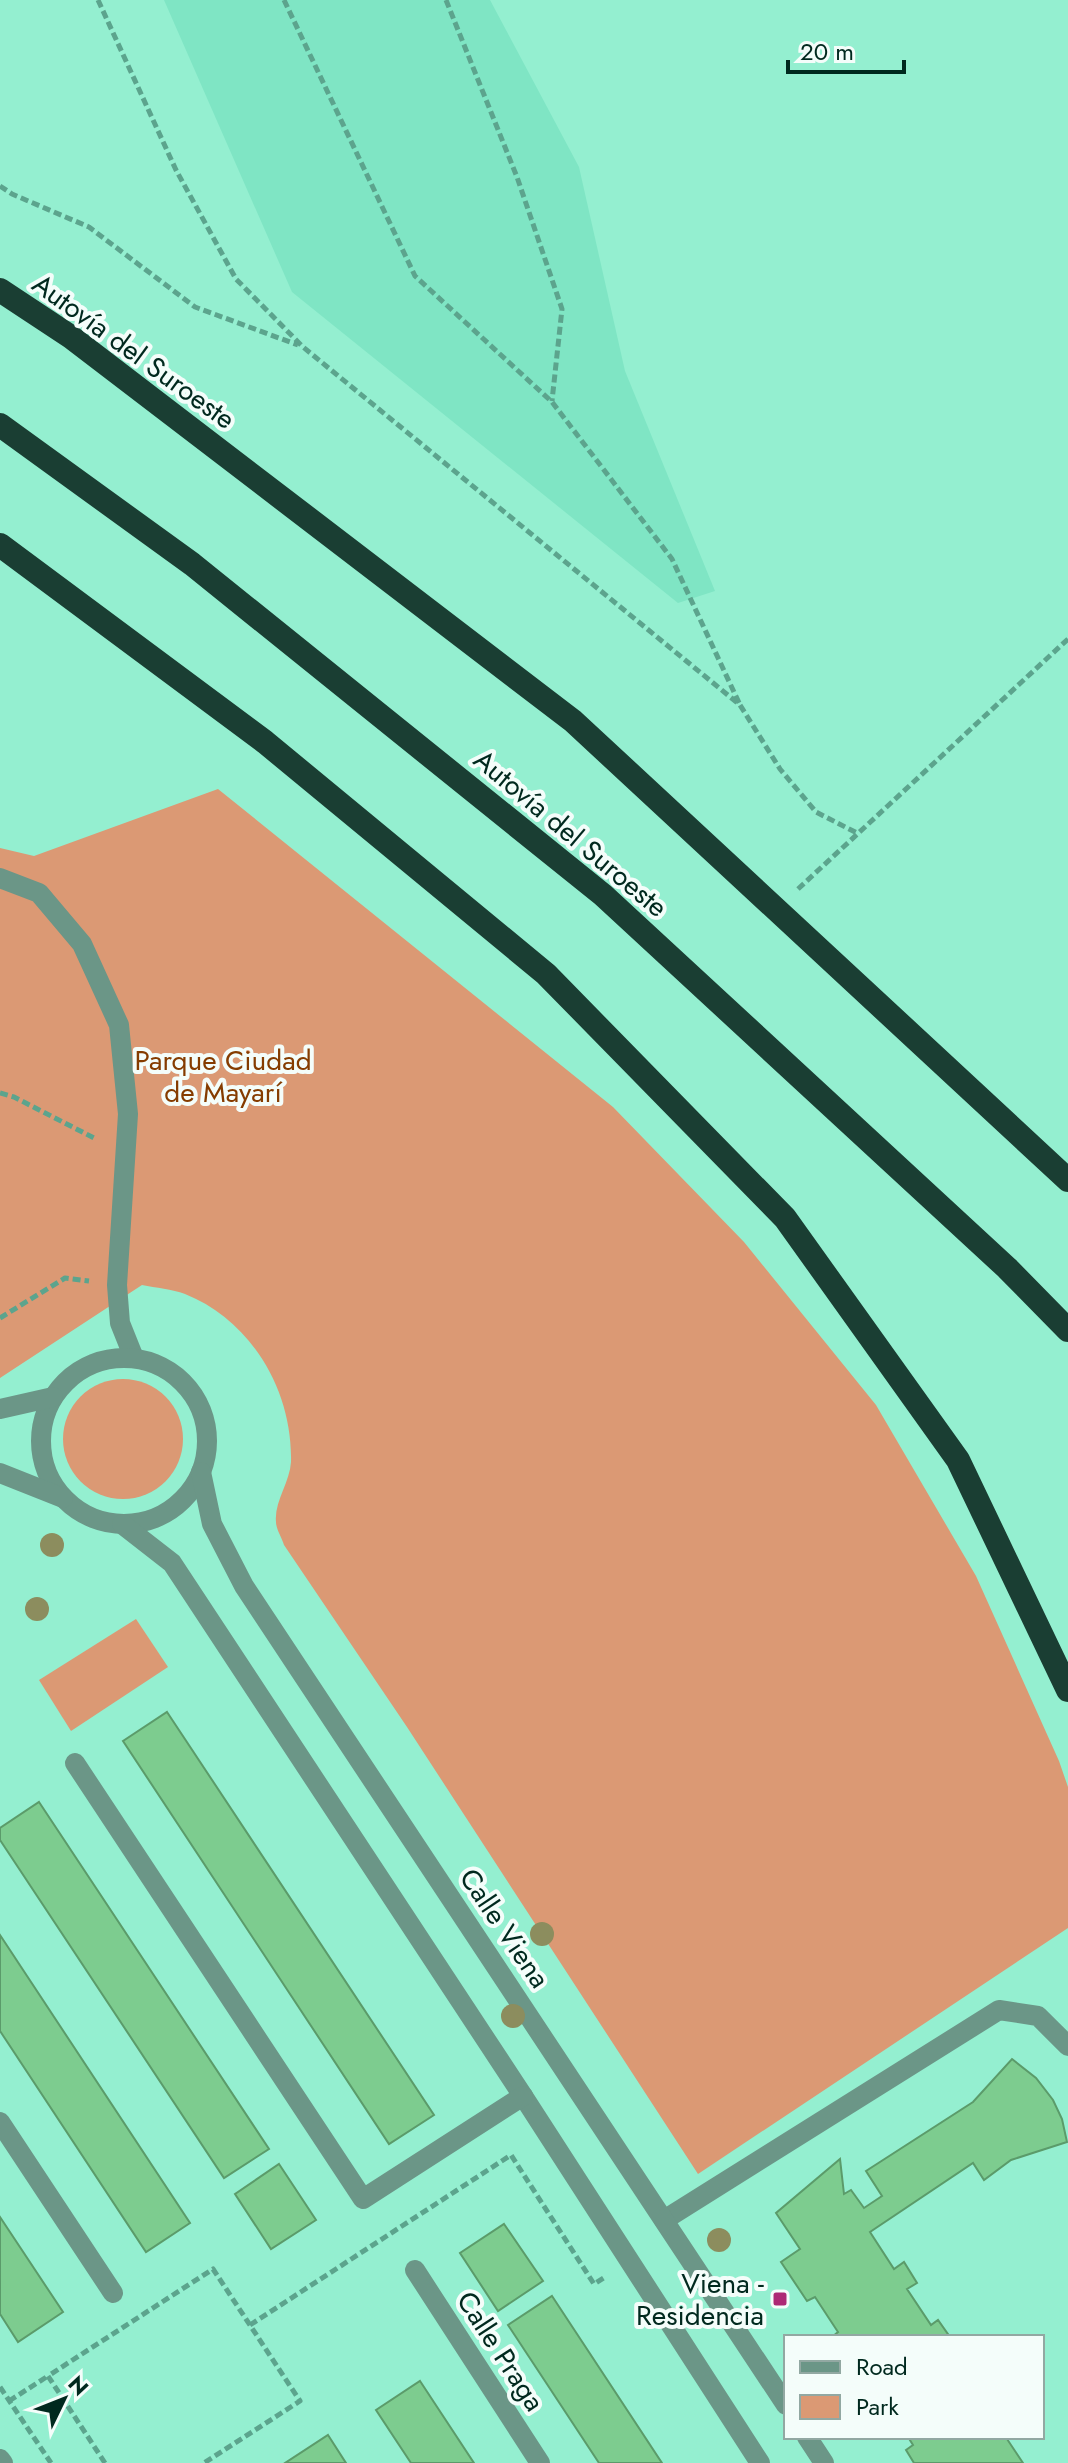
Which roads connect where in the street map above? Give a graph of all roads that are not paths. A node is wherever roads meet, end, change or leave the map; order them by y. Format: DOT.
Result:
graph roads {
  1 [pos="0,290"];
  2 [pos="0,425"];
  3 [pos="0,545"];
  4 [pos="0,878"];
  5 [pos="1068,1180"];
  6 [pos="1068,1330"];
  7 [pos="134,1358"];
  8 [pos="53,1397"];
  9 [pos="0,1409"];
  10 [pos="201,1472"];
  11 [pos="0,1473"];
  12 [pos="64,1498"];
  13 [pos="122,1524"];
  14 [pos="1068,1690"];
  15 [pos="75,1763"];
  16 [pos="1068,2046"];
  17 [pos="523,2096"];
  18 [pos="0,2122"];
  19 [pos="664,2220"];
  20 [pos="415,2270"];
  21 [pos="113,2293"];
  22 [pos="784,2402"];
  23 [pos="808,2439"];
  24 [pos="540,2463"];
  25 [pos="760,2463"];
  26 [pos="824,2463"];
  1 -- 5 [label="highway, Autovía del Suroeste"];
  2 -- 6 [label="highway, Autovía del Suroeste"];
  3 -- 14 [label="highway"];
  4 -- 7 [label="street"];
  7 -- 8 [label="street"];
  7 -- 10 [label="street"];
  8 -- 9 [label="street"];
  8 -- 12 [label="street"];
  10 -- 13 [label="street"];
  10 -- 19 [label="street, Calle Viena"];
  11 -- 12 [label="street"];
  12 -- 13 [label="street"];
  13 -- 17 [label="street"];
  15 -- 17 [label="street"];
  16 -- 19 [label="street"];
  17 -- 25 [label="street"];
  18 -- 21 [label="street"];
  19 -- 22 [label="street, Calle Viena"];
  20 -- 24 [label="street, Calle Praga"];
  23 -- 26 [label="street"];
}
